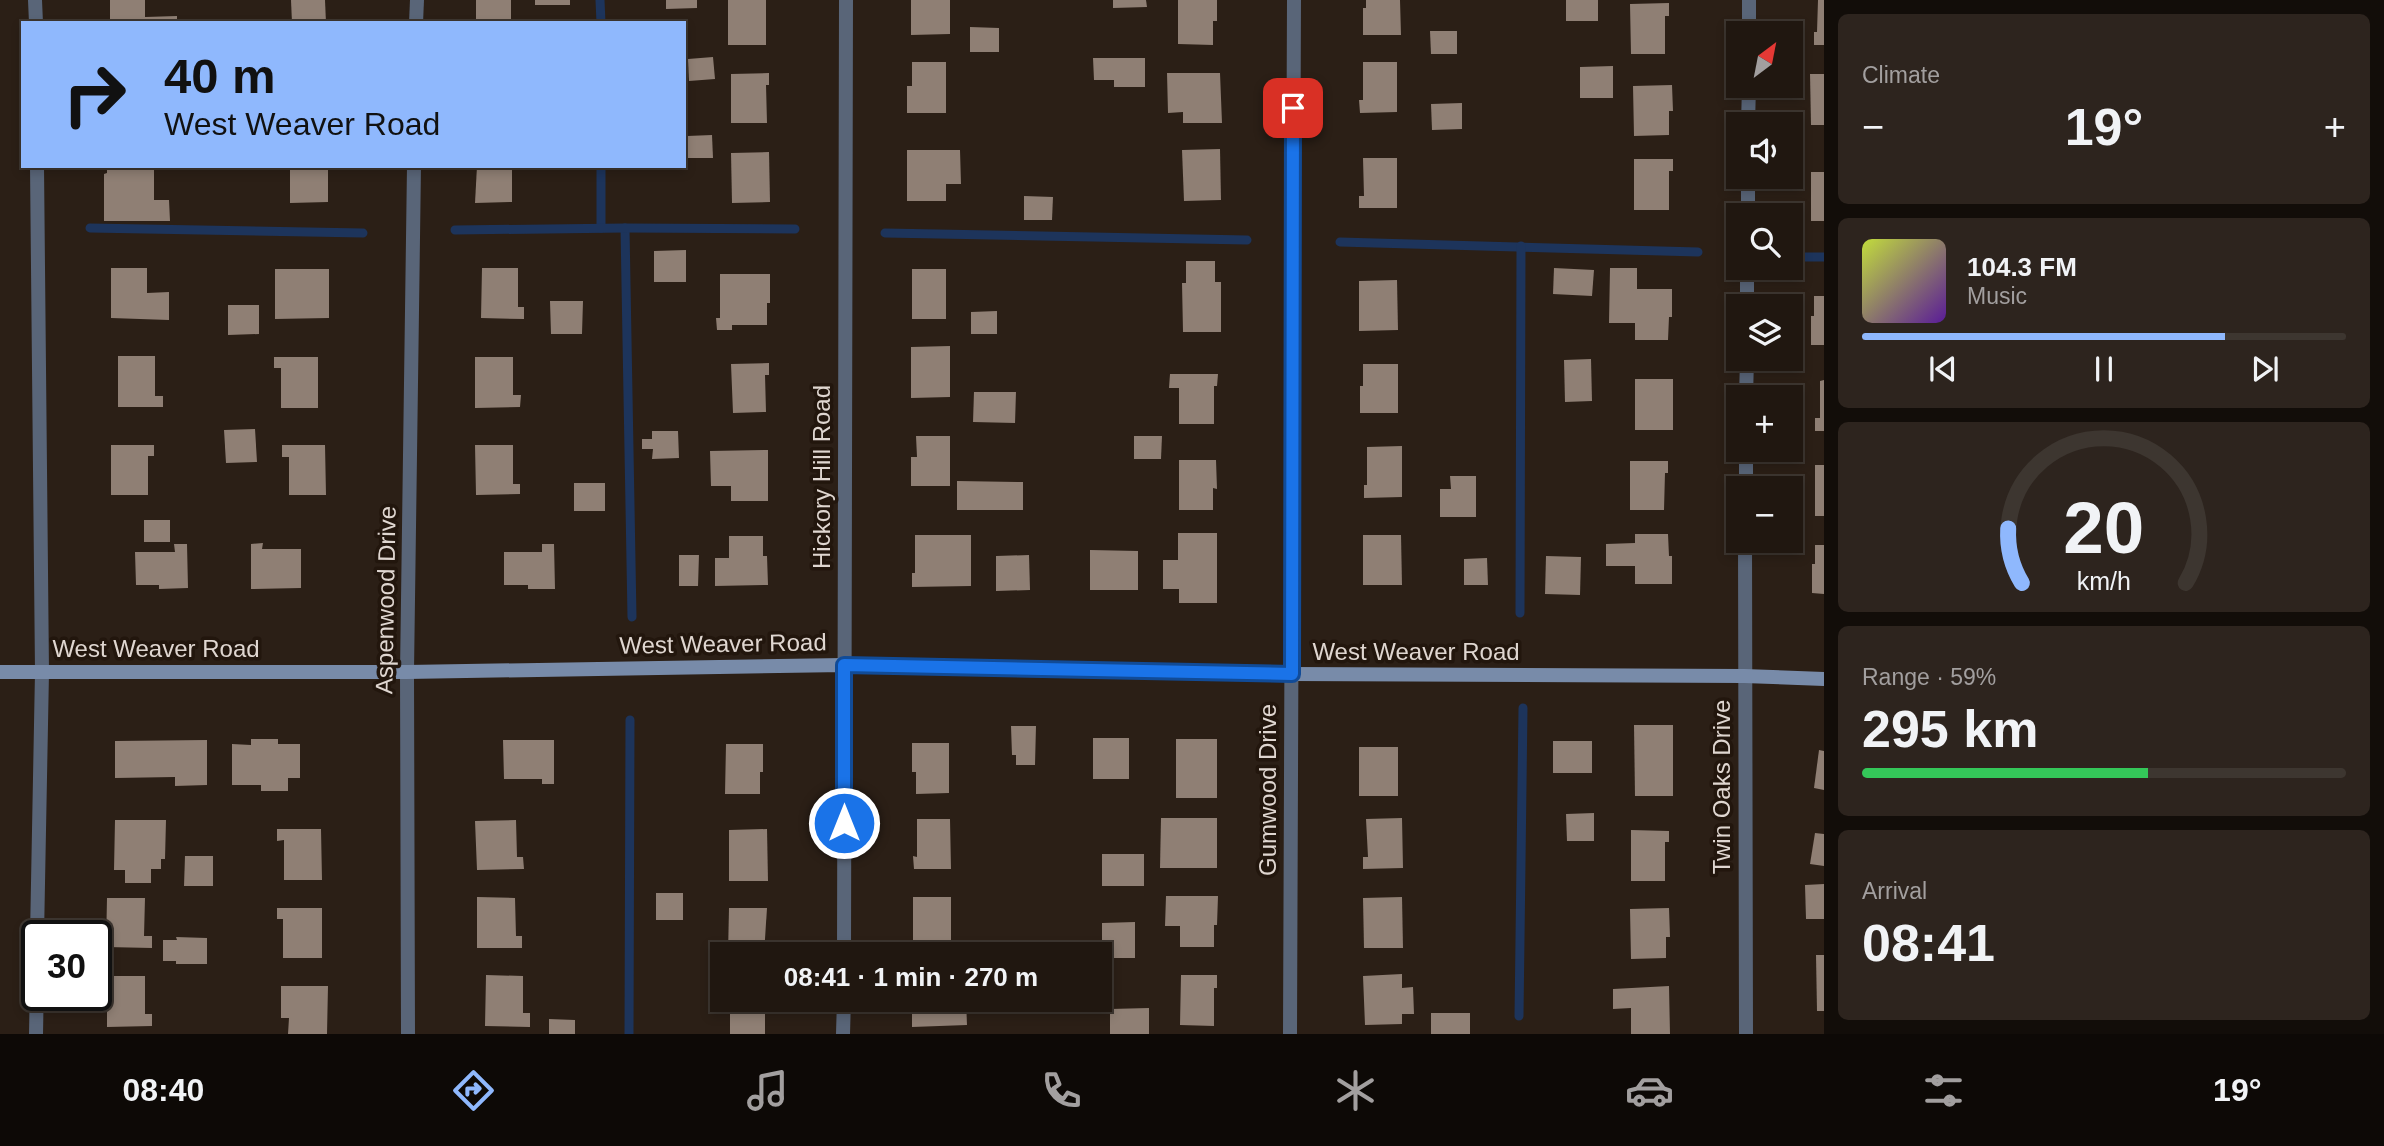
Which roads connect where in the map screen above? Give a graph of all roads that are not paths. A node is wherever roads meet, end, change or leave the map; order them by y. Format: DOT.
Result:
graph roads {
  1 [pos="35,0"];
  2 [pos="417,0"];
  3 [pos="846,0"];
  4 [pos="1294,0"];
  5 [pos="1749,0"];
  6 [pos="36,21"];
  7 [pos="416,21"];
  8 [pos="1749,21"];
  9 [pos="37,168"];
  10 [pos="414,168"];
  11 [pos="1745,553"];
  12 [pos="844,665"];
  13 [pos="0,671"];
  14 [pos="42,672"];
  15 [pos="407,672"];
  16 [pos="1292,674"];
  17 [pos="1744,676"];
  18 [pos="1824,679"];
  19 [pos="37,920"];
  20 [pos="844,942"];
  21 [pos="36,1011"];
  22 [pos="844,1012"];
  23 [pos="36,1034"];
  24 [pos="408,1034"];
  25 [pos="844,1034"];
  26 [pos="1290,1034"];
  27 [pos="1746,1034"];
  1 -- 6 [label="street"];
  2 -- 7 [label="street"];
  3 -- 12 [label="street, Hickory Hill Road"];
  4 -- 16 [label="street, Gumwood Drive"];
  5 -- 8 [label="street"];
  9 -- 14 [label="street"];
  10 -- 15 [label="street, Aspenwood Drive"];
  11 -- 17 [label="street, Twin Oaks Drive"];
  12 -- 15 [label="street, West Weaver Road"];
  12 -- 16 [label="street, West Weaver Road"];
  12 -- 20 [label="street, Hickory Hill Road"];
  13 -- 14 [label="street, West Weaver Road"];
  14 -- 15 [label="street, West Weaver Road"];
  14 -- 19 [label="street"];
  15 -- 24 [label="street, Aspenwood Drive"];
  16 -- 17 [label="street, West Weaver Road"];
  16 -- 26 [label="street, Gumwood Drive"];
  17 -- 18 [label="street, West Weaver Road"];
  17 -- 27 [label="street, Twin Oaks Drive"];
  21 -- 23 [label="street"];
  22 -- 25 [label="street"];
}
